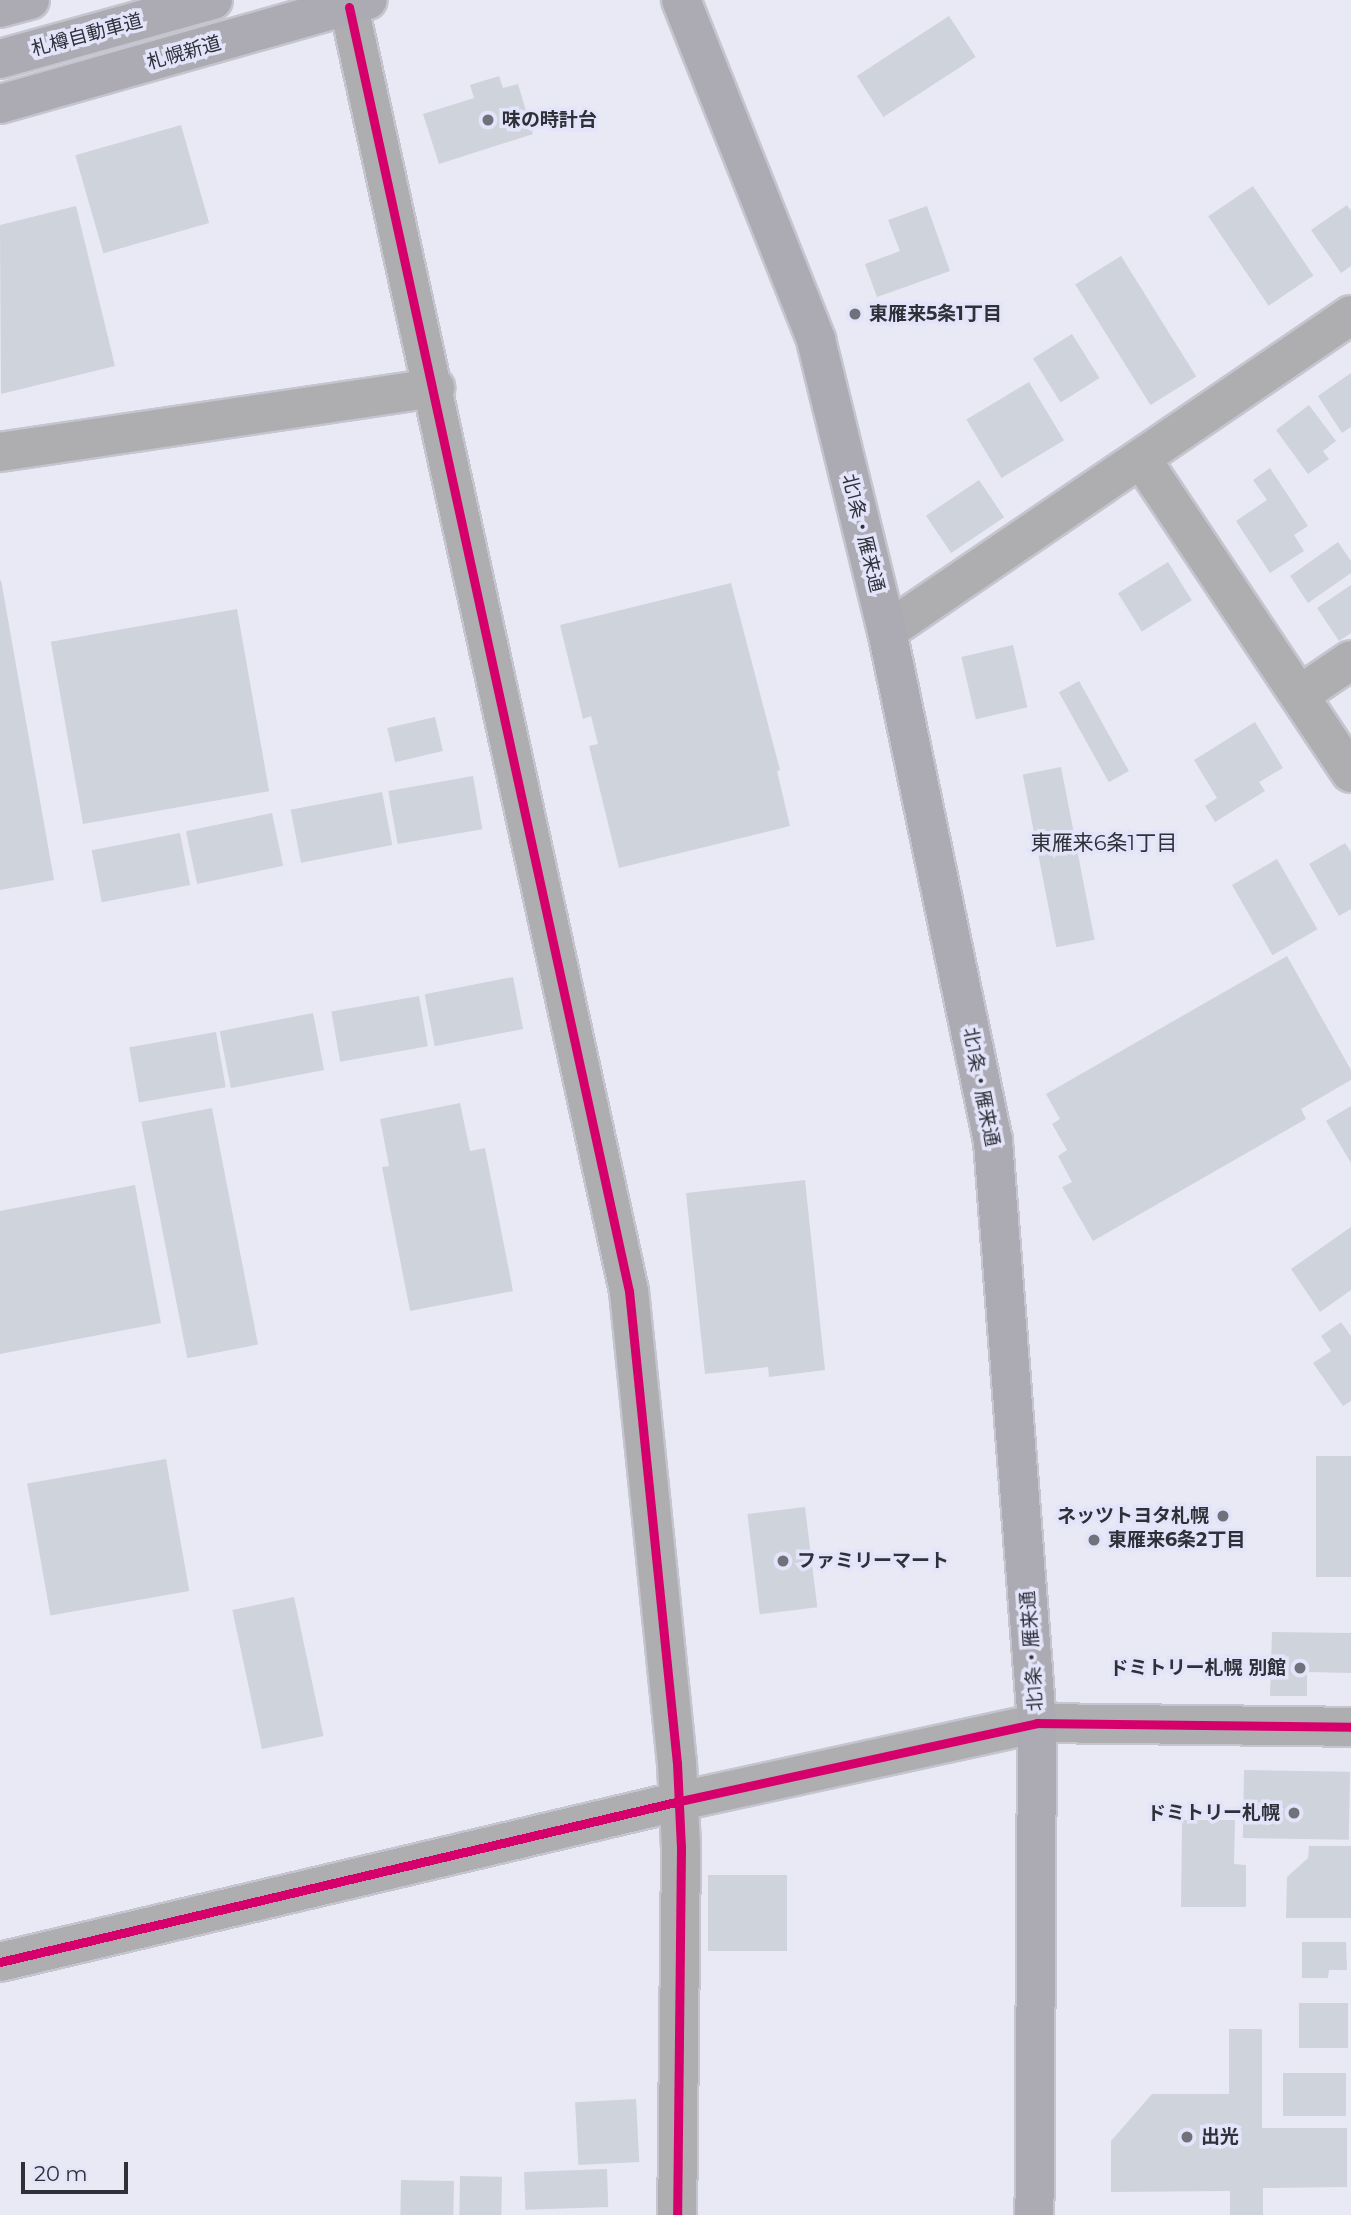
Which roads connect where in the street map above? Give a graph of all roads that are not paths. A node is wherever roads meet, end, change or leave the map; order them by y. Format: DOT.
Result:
graph roads {
  1 [pos="30,0"];
  2 [pos="213,0"];
  3 [pos="681,0"];
  4 [pos="358,4"];
  5 [pos="0,8"];
  6 [pos="0,58"];
  7 [pos="0,104"];
  8 [pos="1351,316"];
  9 [pos="435,388"];
  10 [pos="0,452"];
  11 [pos="1142,460"];
  12 [pos="887,631"];
  13 [pos="1351,660"];
  14 [pos="1301,694"];
  15 [pos="1351,773"];
  16 [pos="1037,1723"];
  17 [pos="1351,1727"];
  18 [pos="676,1802"];
  19 [pos="0,1962"];
  20 [pos="677,2215"];
  21 [pos="1034,2215"];
  1 -- 5 [label="highway"];
  2 -- 6 [label="highway, 札樽自動車道"];
  3 -- 12 [label="highway, 北1条・雁来通"];
  4 -- 7 [label="highway, 札幌新道"];
  4 -- 9 [label="street"];
  8 -- 11 [label="street"];
  9 -- 10 [label="street"];
  9 -- 18 [label="street"];
  11 -- 12 [label="street"];
  11 -- 14 [label="street"];
  12 -- 16 [label="highway, 北1条・雁来通"];
  13 -- 14 [label="street"];
  14 -- 15 [label="street"];
  16 -- 17 [label="street"];
  16 -- 18 [label="street"];
  16 -- 21 [label="highway, 北1条・雁来通"];
  18 -- 19 [label="street"];
  18 -- 20 [label="street"];
}
